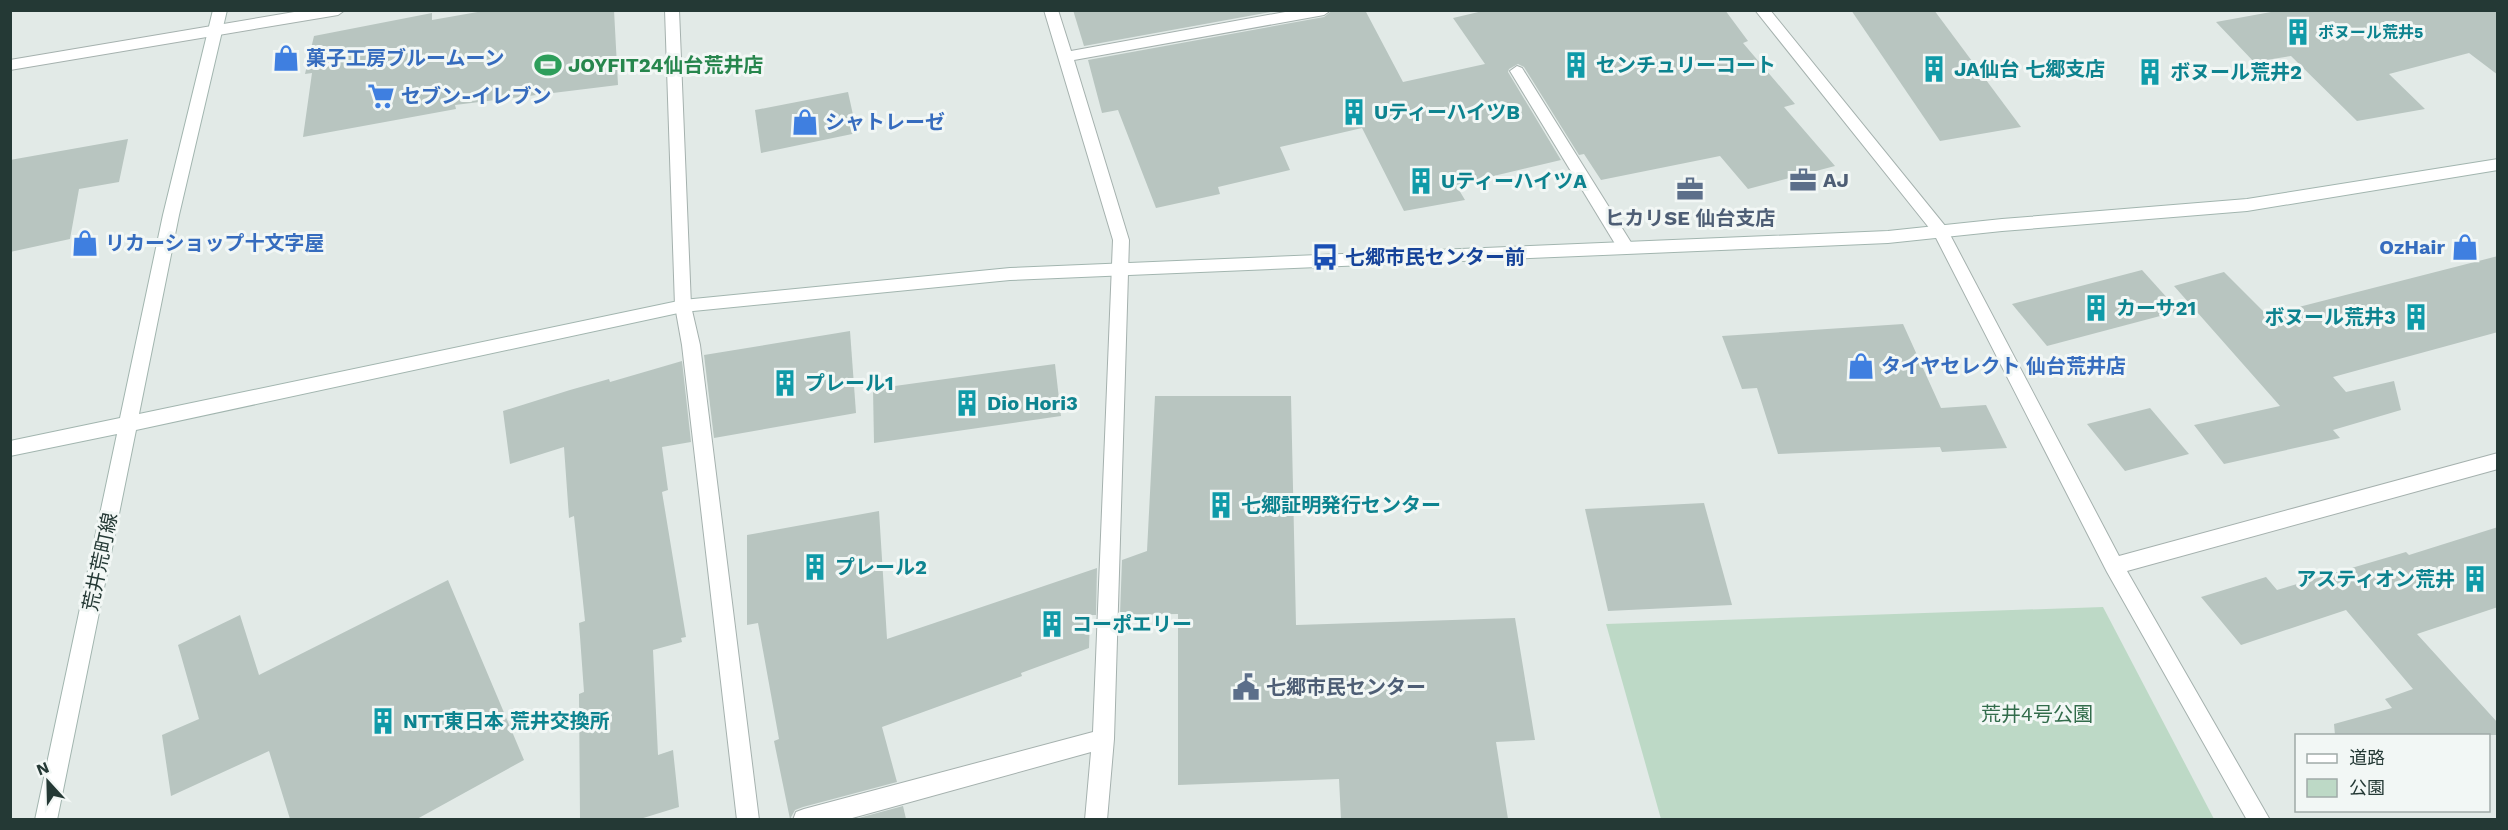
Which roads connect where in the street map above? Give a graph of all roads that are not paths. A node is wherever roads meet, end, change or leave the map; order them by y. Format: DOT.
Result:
graph roads {
  1 [pos="220,10"];
  2 [pos="338,10"];
  3 [pos="672,10"];
  4 [pos="1052,10"];
  5 [pos="1324,10"];
  6 [pos="1762,10"];
  7 [pos="216,29"];
  8 [pos="1066,57"];
  9 [pos="10,65"];
  10 [pos="1516,71"];
  11 [pos="2498,164"];
  12 [pos="1940,231"];
  13 [pos="1626,248"];
  14 [pos="1121,268"];
  15 [pos="683,306"];
  16 [pos="129,424"];
  17 [pos="10,449"];
  18 [pos="2498,461"];
  19 [pos="2114,566"];
  20 [pos="1103,739"];
  21 [pos="46,819"];
  22 [pos="748,819"];
  23 [pos="804,819"];
  24 [pos="1096,819"];
  25 [pos="2259,819"];
  1 -- 7 [label="street, 荒井荒町線"];
  2 -- 7 [label="street"];
  3 -- 15 [label="street"];
  4 -- 8 [label="street"];
  5 -- 8 [label="street"];
  6 -- 12 [label="street"];
  7 -- 9 [label="street"];
  7 -- 16 [label="street, 荒井荒町線"];
  8 -- 14 [label="street"];
  10 -- 13 [label="street"];
  11 -- 12 [label="street"];
  12 -- 13 [label="street"];
  12 -- 19 [label="street"];
  13 -- 14 [label="street"];
  14 -- 15 [label="street"];
  14 -- 20 [label="street"];
  15 -- 16 [label="street"];
  15 -- 22 [label="street"];
  16 -- 17 [label="street"];
  16 -- 21 [label="street, 荒井荒町線"];
  18 -- 19 [label="street"];
  19 -- 25 [label="street"];
  20 -- 23 [label="street"];
  20 -- 24 [label="street"];
}
